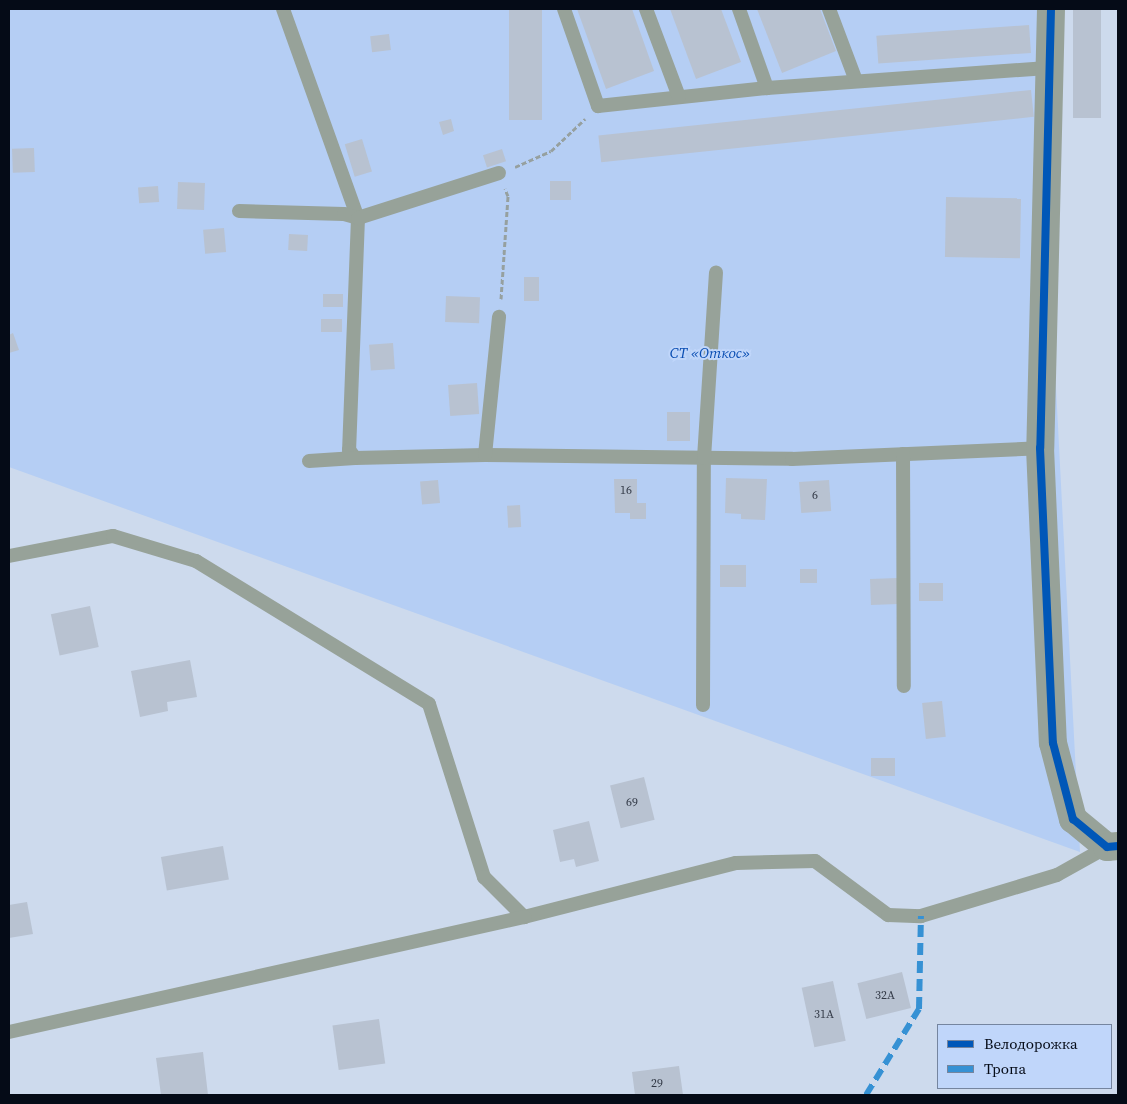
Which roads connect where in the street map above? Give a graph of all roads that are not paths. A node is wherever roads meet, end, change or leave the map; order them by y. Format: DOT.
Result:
graph roads {
  1 [pos="283,9"];
  2 [pos="564,9"];
  3 [pos="646,9"];
  4 [pos="739,9"];
  5 [pos="829,9"];
  6 [pos="1051,9"];
  7 [pos="1047,68"];
  8 [pos="856,81"];
  9 [pos="767,88"];
  10 [pos="679,97"];
  11 [pos="499,173"];
  12 [pos="239,212"];
  13 [pos="358,218"];
  14 [pos="716,272"];
  15 [pos="499,318"];
  16 [pos="1040,448"];
  17 [pos="903,454"];
  18 [pos="485,455"];
  19 [pos="355,458"];
  20 [pos="704,458"];
  21 [pos="309,461"];
  22 [pos="9,556"];
  23 [pos="904,686"];
  24 [pos="703,705"];
  25 [pos="1113,847"];
  26 [pos="524,916"];
  27 [pos="9,1032"];
  1 -- 13 [label="lane"];
  2 -- 10 [label="lane"];
  3 -- 10 [label="lane"];
  4 -- 9 [label="lane"];
  5 -- 8 [label="lane"];
  6 -- 7 [label="street"];
  7 -- 8 [label="lane"];
  7 -- 16 [label="street"];
  8 -- 9 [label="lane"];
  9 -- 10 [label="lane"];
  11 -- 13 [label="lane"];
  12 -- 13 [label="lane"];
  13 -- 19 [label="lane"];
  14 -- 20 [label="lane"];
  15 -- 18 [label="lane"];
  16 -- 17 [label="lane"];
  16 -- 25 [label="street"];
  17 -- 20 [label="lane"];
  17 -- 23 [label="lane"];
  18 -- 19 [label="lane"];
  18 -- 20 [label="lane"];
  19 -- 21 [label="lane"];
  20 -- 24 [label="lane"];
  22 -- 26 [label="lane"];
  25 -- 26 [label="lane"];
  26 -- 27 [label="lane"];
}
